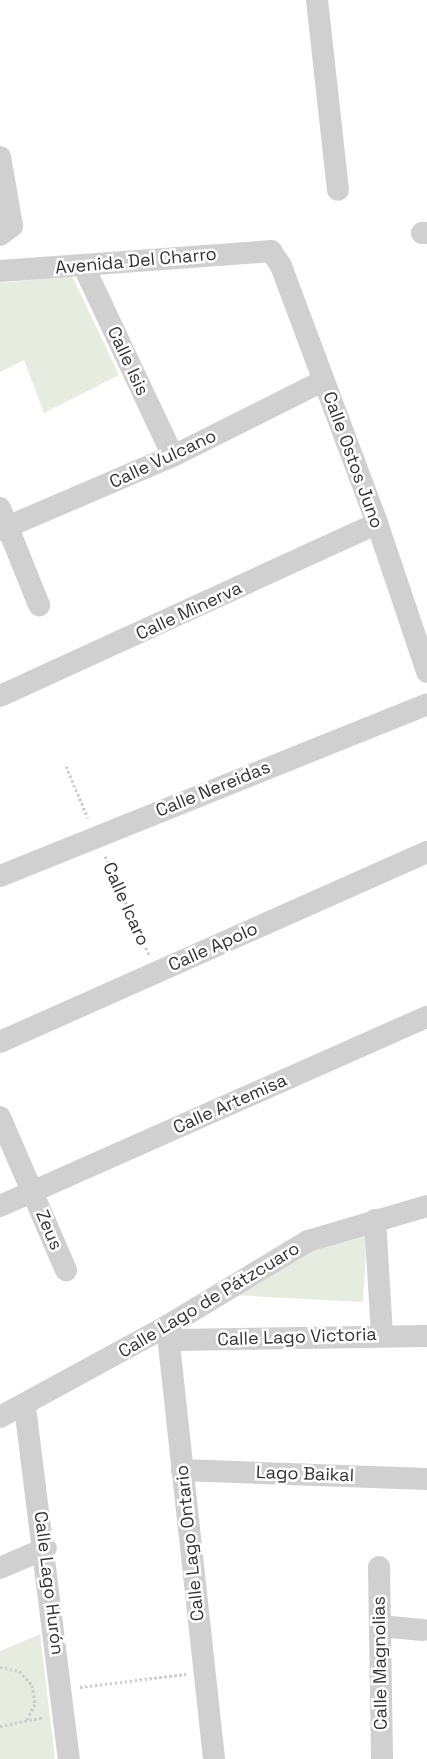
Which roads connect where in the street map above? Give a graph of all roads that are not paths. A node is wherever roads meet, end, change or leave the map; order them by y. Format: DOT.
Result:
graph roads {
  1 [pos="317,0"];
  2 [pos="0,157"];
  3 [pos="338,190"];
  4 [pos="0,235"];
  5 [pos="271,252"];
  6 [pos="83,265"];
  7 [pos="0,271"];
  8 [pos="323,381"];
  9 [pos="173,456"];
  10 [pos="3,522"];
  11 [pos="377,524"];
  12 [pos="39,605"];
  13 [pos="427,672"];
  14 [pos="0,696"];
  15 [pos="427,704"];
  16 [pos="427,852"];
  17 [pos="0,876"];
  18 [pos="427,1017"];
  19 [pos="0,1042"];
  20 [pos="0,1117"];
  21 [pos="32,1190"];
  22 [pos="0,1206"];
  23 [pos="427,1206"];
  24 [pos="375,1220"];
  25 [pos="66,1270"];
  26 [pos="168,1333"];
  27 [pos="382,1334"];
  28 [pos="426,1336"];
  29 [pos="25,1407"];
  30 [pos="0,1417"];
  31 [pos="182,1470"];
  32 [pos="427,1479"];
  33 [pos="46,1548"];
  34 [pos="379,1567"];
  35 [pos="0,1568"];
  36 [pos="380,1626"];
  37 [pos="422,1630"];
  38 [pos="69,1759"];
  39 [pos="214,1759"];
  40 [pos="382,1759"];
  1 -- 3 [label="street"];
  2 -- 4 [label="street"];
  5 -- 6 [label="street, Avenida Del Charro"];
  5 -- 8 [label="street, Calle Ostos Juno"];
  6 -- 7 [label="street, Avenida Del Charro"];
  6 -- 9 [label="street, Calle Isis"];
  8 -- 9 [label="street, Calle Vulcano"];
  8 -- 11 [label="street, Calle Ostos Juno"];
  9 -- 10 [label="street, Calle Vulcano"];
  10 -- 12 [label="street"];
  11 -- 13 [label="street, Calle Ostos Juno"];
  11 -- 14 [label="street, Calle Minerva"];
  15 -- 17 [label="street, Calle Nereidas"];
  16 -- 19 [label="street, Calle Apolo"];
  18 -- 21 [label="street, Calle Artemisa"];
  20 -- 21 [label="street, Zeus"];
  21 -- 22 [label="street, Calle Artemisa"];
  21 -- 25 [label="street, Zeus"];
  23 -- 24 [label="street, Calle Lago de Pátzcuaro"];
  24 -- 26 [label="street, Calle Lago de Pátzcuaro"];
  24 -- 27 [label="street"];
  26 -- 27 [label="street, Calle Lago Victoria"];
  26 -- 29 [label="street, Calle Lago de Pátzcuaro"];
  26 -- 31 [label="street, Calle Lago Ontario"];
  27 -- 28 [label="street, Calle Lago Victoria"];
  29 -- 30 [label="street, Calle Lago de Pátzcuaro"];
  29 -- 33 [label="street, Calle Lago Hurón"];
  31 -- 32 [label="street, Lago Baikal"];
  31 -- 39 [label="street, Calle Lago Ontario"];
  33 -- 35 [label="street"];
  33 -- 38 [label="street, Calle Lago Hurón"];
  34 -- 36 [label="street, Calle Magnolias"];
  36 -- 37 [label="street"];
  36 -- 40 [label="street, Calle Magnolias"];
}
